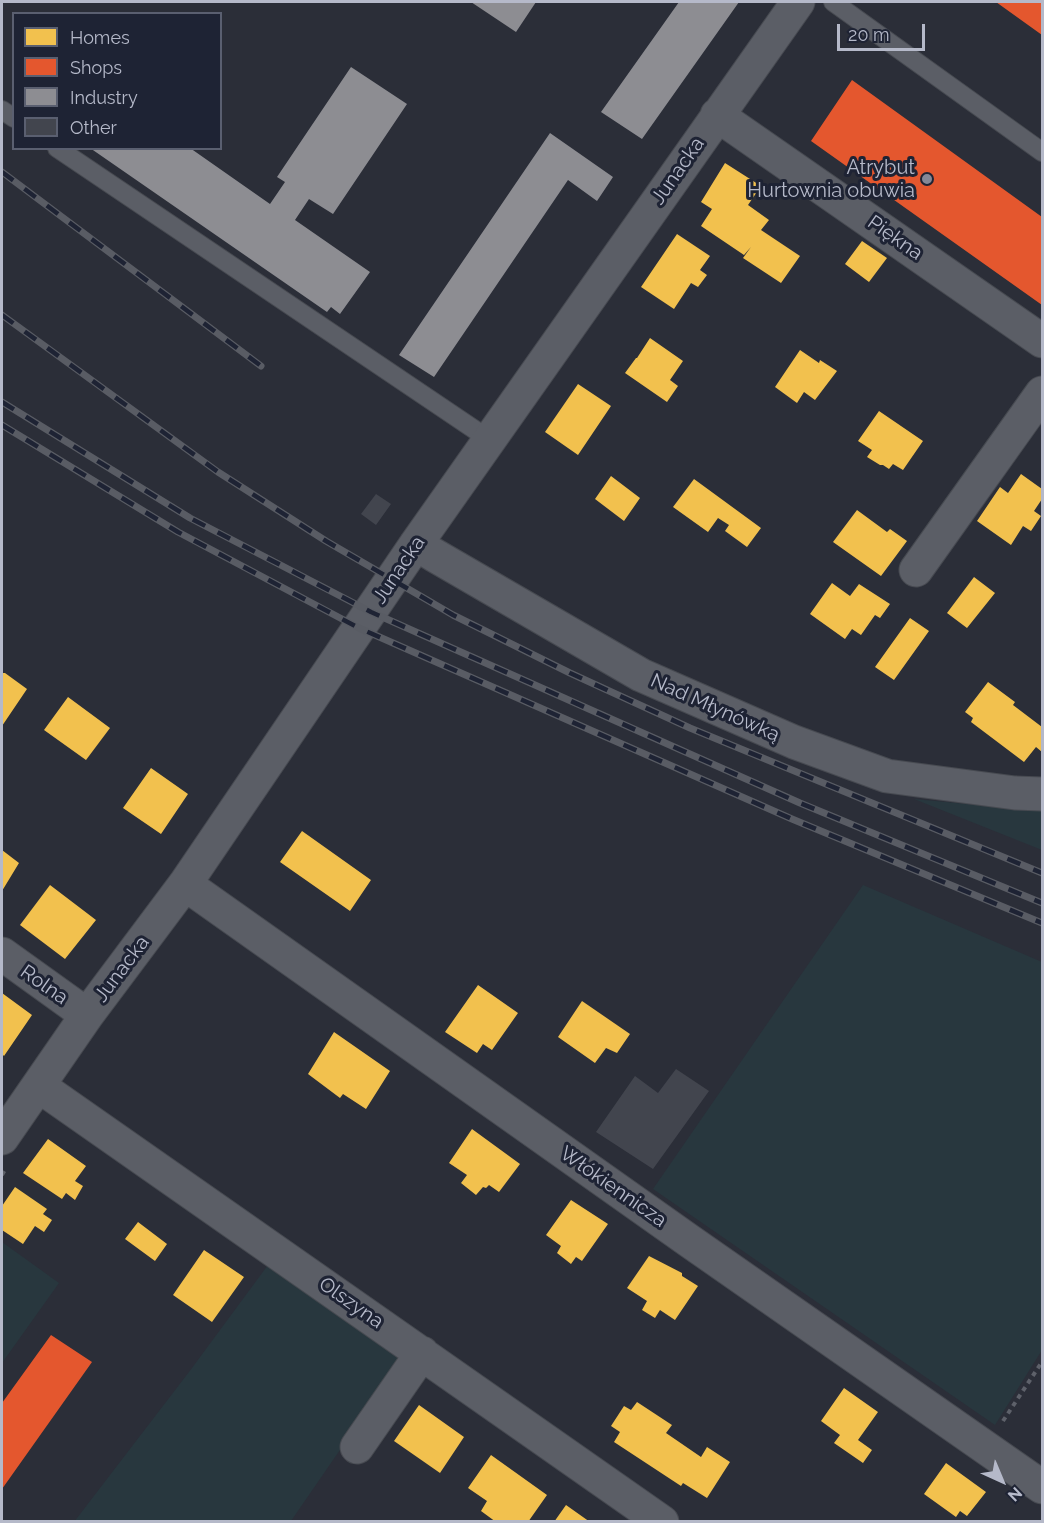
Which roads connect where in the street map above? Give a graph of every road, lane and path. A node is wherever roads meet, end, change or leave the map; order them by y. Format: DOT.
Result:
graph roads {
  1 [pos="798,2"];
  2 [pos="833,2"];
  3 [pos="717,115"];
  4 [pos="60,150"];
  5 [pos="1042,152"];
  6 [pos="1042,341"];
  7 [pos="1042,393"];
  8 [pos="490,440"];
  9 [pos="416,544"];
  10 [pos="916,570"];
  11 [pos="1042,794"];
  12 [pos="185,884"];
  13 [pos="2,954"];
  14 [pos="87,1015"];
  15 [pos="39,1086"];
  16 [pos="2,1138"];
  17 [pos="422,1353"];
  18 [pos="1042,1362"];
  19 [pos="357,1447"];
  20 [pos="985,1448"];
  21 [pos="1042,1487"];
  22 [pos="662,1521"];
  1 -- 3 [label="street, Junacka"];
  2 -- 5 [label="lane"];
  3 -- 6 [label="street, Piękna"];
  3 -- 8 [label="street, Junacka"];
  4 -- 8 [label="lane"];
  7 -- 10 [label="street"];
  8 -- 9 [label="street, Junacka"];
  9 -- 11 [label="street, Nad Młynówką"];
  9 -- 12 [label="street, Junacka"];
  12 -- 14 [label="street, Junacka"];
  12 -- 20 [label="street, Włókiennicza"];
  13 -- 14 [label="street, Rolna"];
  14 -- 15 [label="street, Junacka"];
  15 -- 16 [label="street, Junacka"];
  15 -- 17 [label="street, Olszyna"];
  17 -- 19 [label="street"];
  17 -- 22 [label="street, Olszyna"];
  18 -- 20 [label="path"];
  20 -- 21 [label="street, Włókiennicza"];
}
